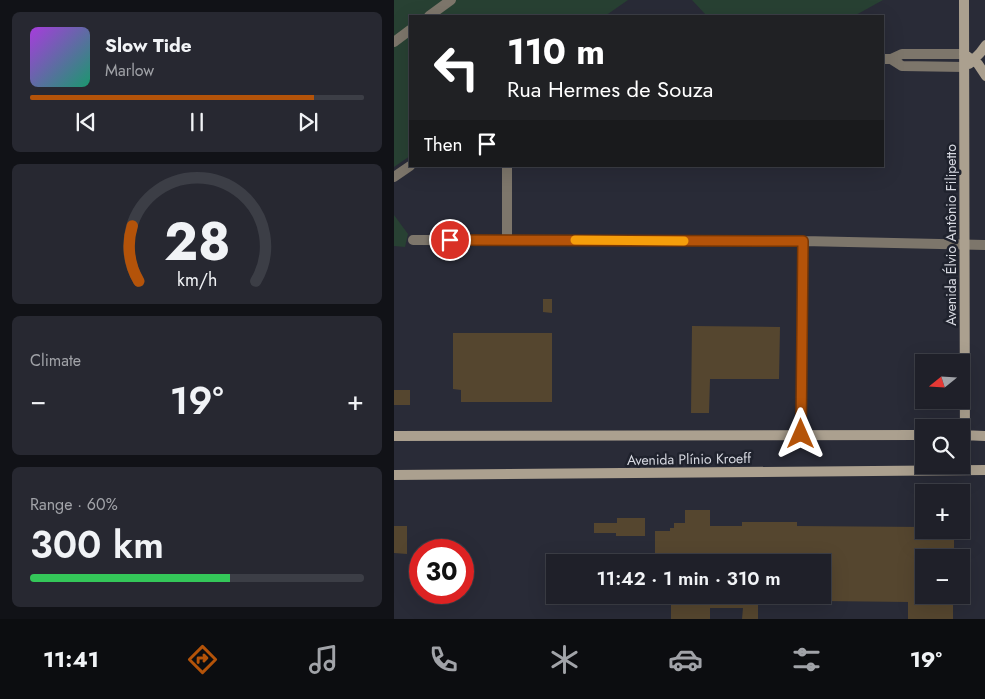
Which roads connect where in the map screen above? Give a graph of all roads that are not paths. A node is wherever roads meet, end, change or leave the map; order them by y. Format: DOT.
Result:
graph roads {
  1 [pos="451,0"];
  2 [pos="964,0"];
  3 [pos="430,15"];
  4 [pos="409,31"];
  5 [pos="394,42"];
  6 [pos="985,45"];
  7 [pos="964,54"];
  8 [pos="887,59"];
  9 [pos="974,60"];
  10 [pos="964,67"];
  11 [pos="985,76"];
  12 [pos="409,167"];
  13 [pos="507,167"];
  14 [pos="394,177"];
  15 [pos="412,240"];
  16 [pos="508,240"];
  17 [pos="803,241"];
  18 [pos="964,244"];
  19 [pos="985,245"];
  20 [pos="963,419"];
  21 [pos="801,434"];
  22 [pos="915,435"];
  23 [pos="394,436"];
  24 [pos="970,436"];
  25 [pos="985,436"];
  26 [pos="915,470"];
  27 [pos="970,470"];
  28 [pos="985,470"];
  29 [pos="394,475"];
  1 -- 3 [label="street"];
  2 -- 7 [label="main road, Avenida Élvio Antônio Filipetto"];
  4 -- 5 [label="street"];
  6 -- 9 [label="main road"];
  7 -- 8 [label="street"];
  7 -- 9 [label="main road"];
  7 -- 10 [label="main road, Avenida Élvio Antônio Filipetto"];
  8 -- 10 [label="street"];
  9 -- 10 [label="main road"];
  9 -- 11 [label="main road"];
  10 -- 18 [label="main road, Avenida Élvio Antônio Filipetto"];
  12 -- 14 [label="street"];
  13 -- 16 [label="street"];
  15 -- 16 [label="street"];
  16 -- 17 [label="street"];
  17 -- 18 [label="street"];
  17 -- 21 [label="street"];
  18 -- 19 [label="street"];
  18 -- 20 [label="main road, Avenida Élvio Antônio Filipetto"];
  21 -- 22 [label="main road, Avenida Plínio Kroeff"];
  21 -- 23 [label="main road, Avenida Plínio Kroeff"];
  24 -- 25 [label="main road"];
  26 -- 29 [label="main road, Avenida Plínio Kroeff"];
  27 -- 28 [label="main road, Avenida Plínio Kroeff"];
}
